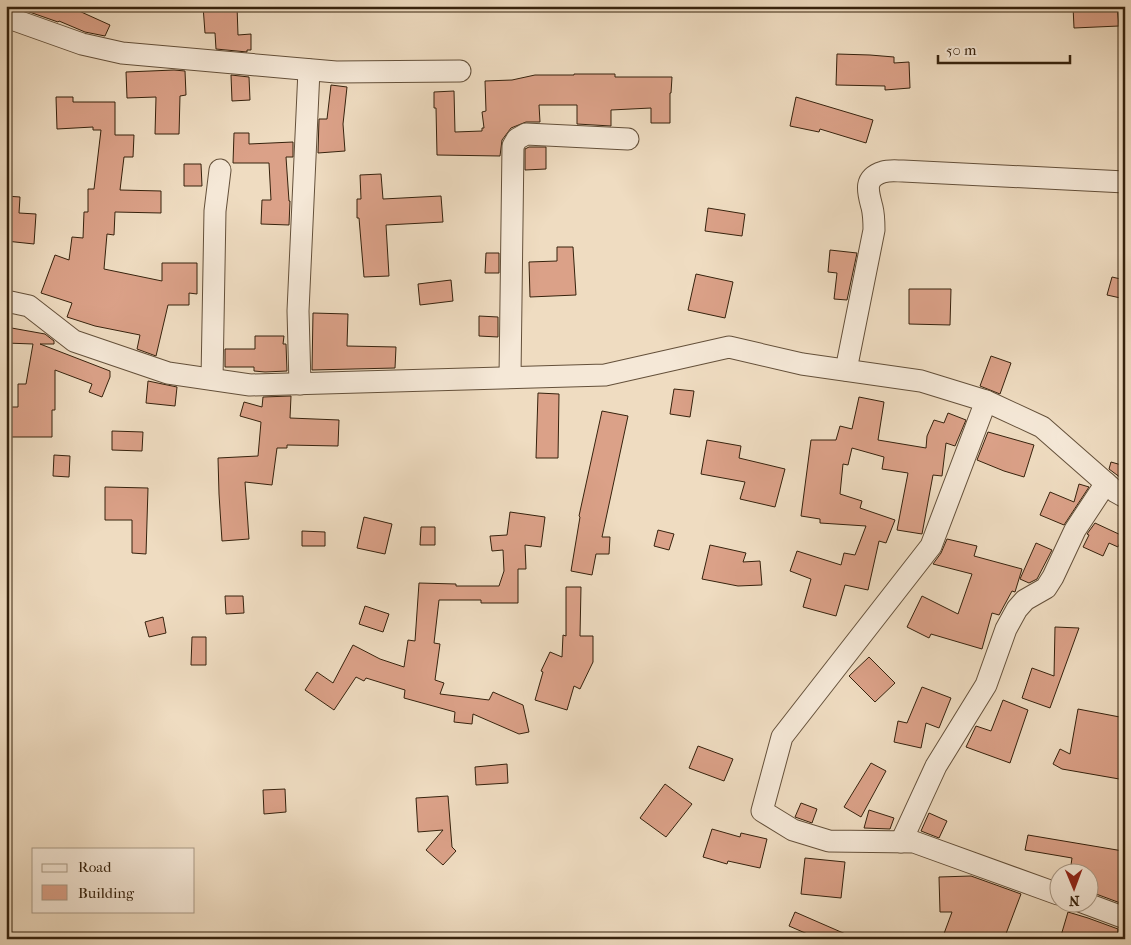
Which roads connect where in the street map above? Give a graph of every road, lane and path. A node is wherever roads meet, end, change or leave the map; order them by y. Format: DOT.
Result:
graph roads {
  1 [pos="6,17"];
  2 [pos="309,70"];
  3 [pos="460,71"];
  4 [pos="628,139"];
  5 [pos="220,170"];
  6 [pos="1125,182"];
  7 [pos="6,301"];
  8 [pos="846,370"];
  9 [pos="510,377"];
  10 [pos="212,379"];
  11 [pos="300,384"];
  12 [pos="986,401"];
  13 [pos="1106,483"];
  14 [pos="1125,497"];
  15 [pos="901,842"];
  16 [pos="1048,890"];
  17 [pos="1098,908"];
  18 [pos="1125,918"];
  1 -- 2 [label="street"];
  2 -- 3 [label="street"];
  2 -- 11 [label="street"];
  4 -- 9 [label="street"];
  5 -- 10 [label="street"];
  6 -- 8 [label="street"];
  7 -- 10 [label="street"];
  8 -- 9 [label="street"];
  8 -- 12 [label="street"];
  9 -- 11 [label="street"];
  10 -- 11 [label="street"];
  12 -- 13 [label="street"];
  12 -- 15 [label="street"];
  13 -- 14 [label="street"];
  13 -- 15 [label="street"];
  15 -- 16 [label="street"];
  17 -- 18 [label="street"];
}
